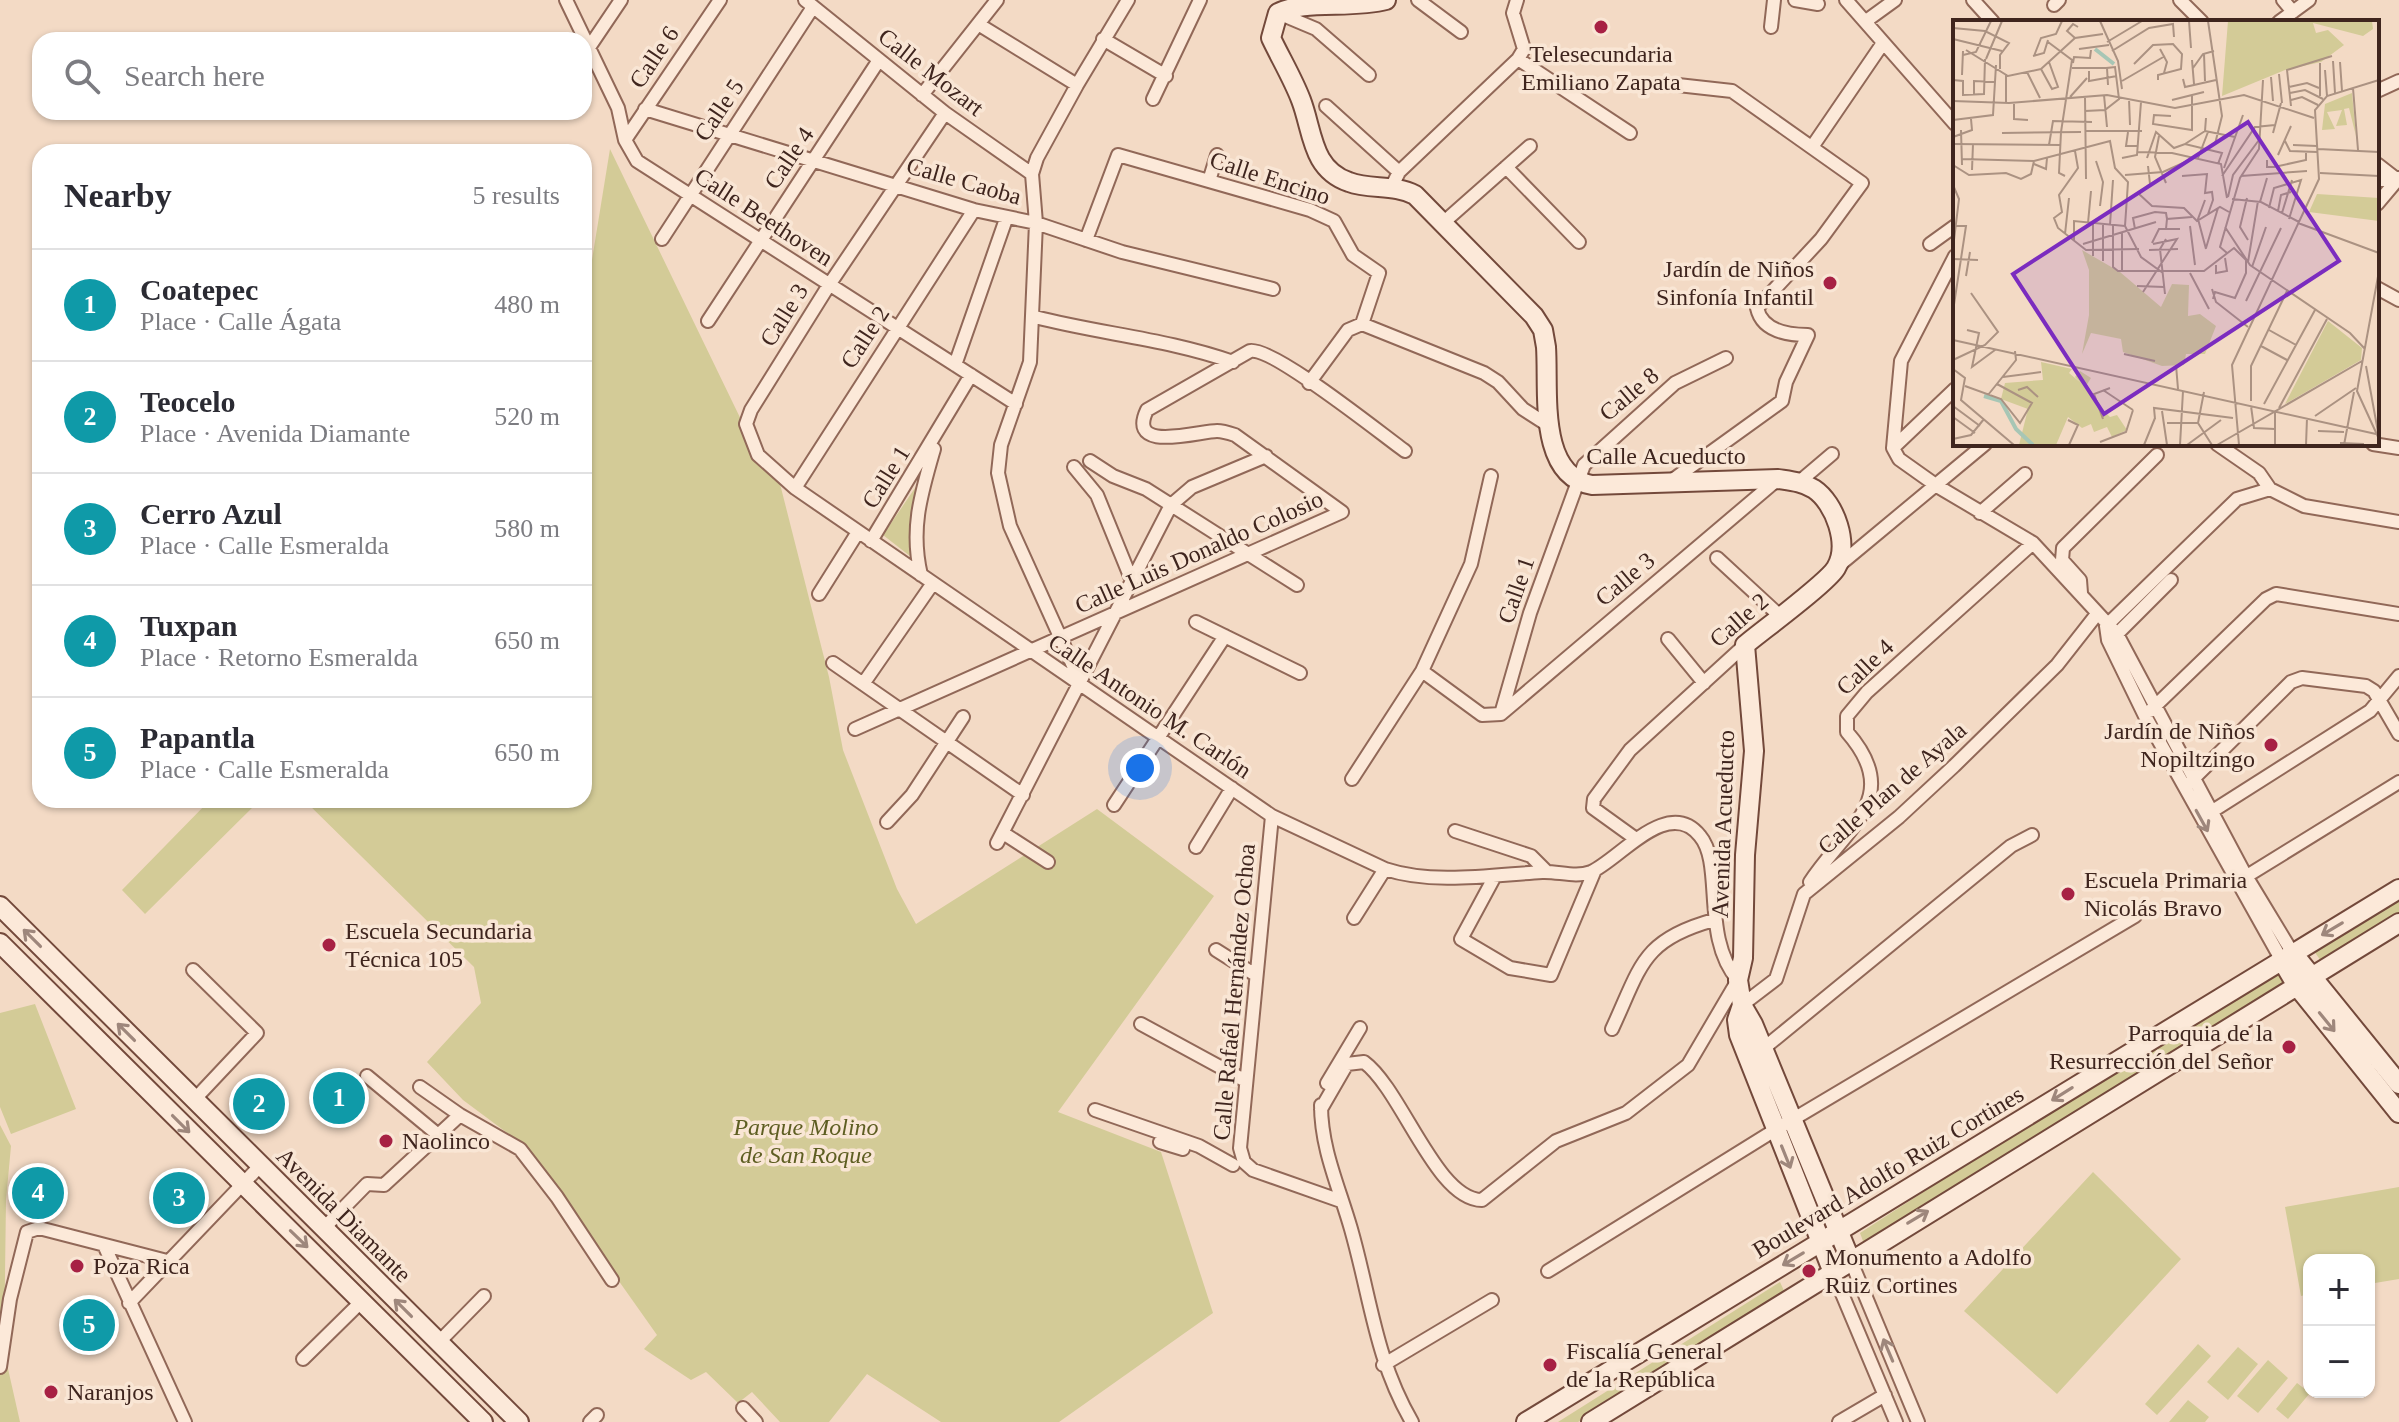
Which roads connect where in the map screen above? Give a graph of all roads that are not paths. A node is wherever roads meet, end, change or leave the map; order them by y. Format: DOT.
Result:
graph roads {
  1 [pos="566,0"];
  2 [pos="621,0"];
  3 [pos="720,0"];
  4 [pos="997,0"];
  5 [pos="1126,0"];
  6 [pos="1200,0"];
  7 [pos="1386,0"];
  8 [pos="1418,0"];
  9 [pos="1517,0"];
  10 [pos="1774,0"];
  11 [pos="1795,0"];
  12 [pos="1846,0"];
  13 [pos="1895,0"];
  14 [pos="1973,0"];
  15 [pos="2180,0"];
  16 [pos="2283,0"];
  17 [pos="2309,0"];
  18 [pos="809,3"];
  19 [pos="1818,4"];
  20 [pos="2293,12"];
  21 [pos="1278,13"];
  22 [pos="2197,18"];
  23 [pos="1991,20"];
  24 [pos="2282,20"];
  25 [pos="1866,21"];
  26 [pos="978,24"];
  27 [pos="1771,27"];
  28 [pos="583,32"];
  29 [pos="1461,32"];
  30 [pos="1103,39"];
  31 [pos="592,43"];
  32 [pos="1883,43"];
  33 [pos="592,50"];
  34 [pos="1518,59"];
  35 [pos="879,60"];
  36 [pos="1369,75"];
  37 [pos="1166,76"];
  38 [pos="2399,81"];
  39 [pos="1669,84"];
  40 [pos="1077,85"];
  41 [pos="2379,90"];
  42 [pos="922,95"];
  43 [pos="1153,99"];
  44 [pos="1326,106"];
  45 [pos="645,109"];
  46 [pos="945,113"];
  47 [pos="1953,122"];
  48 [pos="1630,133"];
  49 [pos="729,135"];
  50 [pos="625,140"];
  51 [pos="1530,146"];
  52 [pos="1812,147"];
  53 [pos="1217,155"];
  54 [pos="814,159"];
  55 [pos="2379,165"];
  56 [pos="1506,167"];
  57 [pos="1032,174"];
  58 [pos="2399,179"];
  59 [pos="1395,180"];
  60 [pos="2379,180"];
  61 [pos="1209,181"];
  62 [pos="897,184"];
  63 [pos="688,195"];
  64 [pos="2379,202"];
  65 [pos="974,210"];
  66 [pos="1006,219"];
  67 [pos="1444,222"];
  68 [pos="1036,223"];
  69 [pos="1953,227"];
  70 [pos="662,239"];
  71 [pos="1086,240"];
  72 [pos="760,241"];
  73 [pos="1579,242"];
  74 [pos="1930,244"];
  75 [pos="1950,271"];
  76 [pos="829,285"];
  77 [pos="1273,289"];
  78 [pos="2379,289"];
  79 [pos="2399,300"];
  80 [pos="1035,317"];
  81 [pos="708,321"];
  82 [pos="1358,324"];
  83 [pos="899,329"];
  84 [pos="1726,358"];
  85 [pos="1233,362"];
  86 [pos="955,365"];
  87 [pos="971,375"];
  88 [pos="1309,383"];
  89 [pos="1953,391"];
  90 [pos="1016,404"];
  91 [pos="746,424"];
  92 [pos="1551,427"];
  93 [pos="938,436"];
  94 [pos="2379,445"];
  95 [pos="1983,446"];
  96 [pos="2220,446"];
  97 [pos="1893,448"];
  98 [pos="2399,448"];
  99 [pos="1405,451"];
  100 [pos="1832,454"];
  101 [pos="2157,455"];
  102 [pos="1266,456"];
  103 [pos="1090,461"];
  104 [pos="1074,467"];
  105 [pos="2025,474"];
  106 [pos="1491,476"];
  107 [pos="1778,479"];
  108 [pos="1671,481"];
  109 [pos="1799,482"];
  110 [pos="1579,483"];
  111 [pos="1937,486"];
  112 [pos="795,488"];
  113 [pos="2270,489"];
  114 [pos="1171,505"];
  115 [pos="1980,513"];
  116 [pos="2399,522"];
  117 [pos="858,532"];
  118 [pos="871,541"];
  119 [pos="2033,543"];
  120 [pos="1248,555"];
  121 [pos="1717,558"];
  122 [pos="1836,568"];
  123 [pos="921,575"];
  124 [pos="2171,580"];
  125 [pos="1132,581"];
  126 [pos="933,583"];
  127 [pos="1297,585"];
  128 [pos="819,594"];
  129 [pos="2082,595"];
  130 [pos="2097,614"];
  131 [pos="2399,614"];
  132 [pos="1114,615"];
  133 [pos="1780,616"];
  134 [pos="1196,622"];
  135 [pos="2112,630"];
  136 [pos="1225,636"];
  137 [pos="1668,639"];
  138 [pos="1060,640"];
  139 [pos="1745,645"];
  140 [pos="1032,653"];
  141 [pos="833,663"];
  142 [pos="1422,671"];
  143 [pos="1300,673"];
  144 [pos="2399,676"];
  145 [pos="1704,683"];
  146 [pos="863,684"];
  147 [pos="1081,684"];
  148 [pos="2381,701"];
  149 [pos="2155,706"];
  150 [pos="899,710"];
  151 [pos="1501,714"];
  152 [pos="2145,716"];
  153 [pos="963,717"];
  154 [pos="855,729"];
  155 [pos="2399,734"];
  156 [pos="1160,738"];
  157 [pos="947,743"];
  158 [pos="1352,779"];
  159 [pos="2399,782"];
  160 [pos="2188,784"];
  161 [pos="1232,788"];
  162 [pos="1023,795"];
  163 [pos="1114,805"];
  164 [pos="2211,812"];
  165 [pos="1272,816"];
  166 [pos="887,822"];
  167 [pos="1455,831"];
  168 [pos="2032,835"];
  169 [pos="1636,839"];
  170 [pos="1196,847"];
  171 [pos="1048,862"];
  172 [pos="1385,869"];
  173 [pos="1595,870"];
  174 [pos="1546,871"];
  175 [pos="1495,876"];
  176 [pos="2241,880"];
  177 [pos="2399,889"];
  178 [pos="1804,894"];
  179 [pos="0,906"];
  180 [pos="2135,916"];
  181 [pos="1354,918"];
  182 [pos="1714,920"];
  183 [pos="2399,923"];
  184 [pos="0,943"];
  185 [pos="1216,950"];
  186 [pos="2287,956"];
  187 [pos="193,970"];
  188 [pos="1254,974"];
  189 [pos="1738,980"];
  190 [pos="2305,981"];
  191 [pos="1742,1005"];
  192 [pos="1141,1024"];
  193 [pos="1360,1028"];
  194 [pos="1612,1029"];
  195 [pos="1756,1054"];
  196 [pos="151,1056"];
  197 [pos="132,1075"];
  198 [pos="367,1076"];
  199 [pos="1244,1080"];
  200 [pos="2399,1084"];
  201 [pos="420,1087"];
  202 [pos="194,1100"];
  203 [pos="1321,1109"];
  204 [pos="1095,1110"];
  205 [pos="2399,1113"];
  206 [pos="460,1115"];
  207 [pos="1783,1125"];
  208 [pos="437,1134"];
  209 [pos="1160,1142"];
  210 [pos="1238,1164"];
  211 [pos="260,1166"];
  212 [pos="242,1185"];
  213 [pos="1341,1201"];
  214 [pos="323,1229"];
  215 [pos="1839,1231"];
  216 [pos="1820,1242"];
  217 [pos="104,1245"];
  218 [pos="1850,1259"];
  219 [pos="167,1261"];
  220 [pos="1832,1270"];
  221 [pos="1548,1271"];
  222 [pos="612,1280"];
  223 [pos="484,1296"];
  224 [pos="1492,1300"];
  225 [pos="362,1301"];
  226 [pos="129,1303"];
  227 [pos="438,1343"];
  228 [pos="303,1359"];
  229 [pos="458,1362"];
  230 [pos="1383,1365"];
  231 [pos="0,1367"];
  232 [pos="442,1381"];
  233 [pos="1885,1395"];
  234 [pos="743,1408"];
  235 [pos="1860,1417"];
  236 [pos="478,1420"];
  237 [pos="185,1422"];
  238 [pos="519,1422"];
  239 [pos="756,1422"];
  240 [pos="1412,1422"];
  241 [pos="1526,1422"];
  242 [pos="1591,1422"];
  243 [pos="1839,1422"];
  244 [pos="1896,1422"];
  245 [pos="1918,1422"];
  1 -- 28 [label="street, Calle Beethoven"];
  2 -- 31 [label="street"];
  3 -- 45 [label="street, Calle 6"];
  4 -- 26 [label="street"];
  5 -- 30 [label="street"];
  6 -- 37 [label="street"];
  7 -- 21 [label="main road"];
  8 -- 29 [label="street"];
  9 -- 34 [label="street"];
  10 -- 27 [label="street"];
  11 -- 19 [label="street"];
  12 -- 25 [label="street"];
  13 -- 25 [label="street"];
  14 -- 23 [label="street"];
  15 -- 22 [label="street"];
  16 -- 20 [label="street"];
  17 -- 20 [label="street"];
  18 -- 35 [label="street, Calle Mozart"];
  18 -- 49 [label="street, Calle 5"];
  20 -- 24 [label="street"];
  21 -- 36 [label="street"];
  21 -- 59 [label="main road, Calle Acueducto"];
  25 -- 32 [label="street"];
  26 -- 40 [label="street"];
  26 -- 42 [label="street"];
  30 -- 37 [label="street"];
  30 -- 40 [label="street"];
  32 -- 47 [label="street"];
  32 -- 52 [label="street"];
  33 -- 50 [label="street, Calle Beethoven"];
  34 -- 48 [label="street"];
  34 -- 59 [label="street"];
  35 -- 42 [label="street, Calle Mozart"];
  35 -- 54 [label="street, Calle 4"];
  37 -- 43 [label="street"];
  38 -- 41 [label="street"];
  39 -- 52 [label="street"];
  40 -- 57 [label="street"];
  42 -- 46 [label="street, Calle Mozart"];
  44 -- 59 [label="street"];
  45 -- 49 [label="street, Calle Caoba"];
  45 -- 50 [label="street, Calle 6"];
  46 -- 57 [label="street, Calle Mozart"];
  46 -- 62 [label="street, Calle 3"];
  49 -- 54 [label="street, Calle Caoba"];
  49 -- 63 [label="street, Calle 5"];
  50 -- 63 [label="street, Calle Beethoven"];
  51 -- 56 [label="street"];
  52 -- 108 [label="street"];
  53 -- 61 [label="street"];
  54 -- 62 [label="street, Calle Caoba"];
  54 -- 72 [label="street, Calle 4"];
  55 -- 58 [label="street"];
  56 -- 67 [label="street"];
  56 -- 73 [label="street"];
  57 -- 68 [label="street"];
  58 -- 60 [label="street"];
  58 -- 64 [label="street"];
  59 -- 67 [label="main road, Calle Acueducto"];
  61 -- 71 [label="street, Calle Encino"];
  61 -- 82 [label="street, Calle Encino"];
  62 -- 65 [label="street, Calle Caoba"];
  62 -- 76 [label="street, Calle 3"];
  63 -- 70 [label="street, Calle 5"];
  63 -- 72 [label="street, Calle Beethoven"];
  65 -- 66 [label="street, Calle Caoba"];
  65 -- 83 [label="street, Calle 2"];
  66 -- 68 [label="street, Calle Caoba"];
  66 -- 86 [label="street"];
  67 -- 92 [label="main road, Calle Acueducto"];
  68 -- 71 [label="street, Calle Caoba"];
  68 -- 80 [label="street"];
  69 -- 74 [label="street"];
  71 -- 77 [label="street, Calle Caoba"];
  72 -- 76 [label="street, Calle Beethoven"];
  72 -- 81 [label="street, Calle 4"];
  75 -- 97 [label="street"];
  76 -- 83 [label="street, Calle Beethoven"];
  76 -- 91 [label="street, Calle 3"];
  78 -- 79 [label="street"];
  80 -- 85 [label="street"];
  80 -- 90 [label="street"];
  82 -- 88 [label="street"];
  82 -- 92 [label="street"];
  83 -- 86 [label="street, Calle Beethoven"];
  83 -- 112 [label="street, Calle 2"];
  84 -- 110 [label="street, Calle 8"];
  85 -- 88 [label="street"];
  85 -- 102 [label="street"];
  86 -- 87 [label="street, Calle Beethoven"];
  87 -- 90 [label="street, Calle Beethoven"];
  87 -- 93 [label="street, Calle 1"];
  88 -- 99 [label="street"];
  89 -- 97 [label="street"];
  90 -- 138 [label="street"];
  91 -- 112 [label="street, Calle Antonio M. Carlón"];
  92 -- 110 [label="main road, Calle Acueducto"];
  93 -- 118 [label="street, Calle 1"];
  93 -- 123 [label="street, Calle 1"];
  94 -- 98 [label="street"];
  95 -- 111 [label="street, Calle 2"];
  96 -- 113 [label="street"];
  97 -- 111 [label="street"];
  100 -- 109 [label="street"];
  101 -- 129 [label="street"];
  102 -- 114 [label="street"];
  102 -- 120 [label="street, Calle Luis Donaldo Colosio"];
  103 -- 114 [label="street"];
  104 -- 125 [label="street"];
  105 -- 115 [label="street"];
  106 -- 142 [label="street"];
  107 -- 108 [label="main road, Calle Acueducto"];
  107 -- 109 [label="main road, Calle Acueducto"];
  107 -- 151 [label="street, Calle 3"];
  108 -- 110 [label="main road, Calle Acueducto"];
  109 -- 122 [label="main road"];
  110 -- 151 [label="street, Calle 1"];
  111 -- 115 [label="street"];
  111 -- 122 [label="street, Calle 2"];
  112 -- 117 [label="street, Calle Antonio M. Carlón"];
  113 -- 116 [label="street"];
  113 -- 135 [label="street"];
  114 -- 120 [label="street"];
  114 -- 125 [label="street"];
  115 -- 119 [label="street"];
  117 -- 118 [label="street, Calle Antonio M. Carlón"];
  117 -- 128 [label="street, Calle 1"];
  118 -- 123 [label="street, Calle Antonio M. Carlón"];
  119 -- 129 [label="street"];
  119 -- 178 [label="street, Calle 4"];
  120 -- 127 [label="street"];
  120 -- 132 [label="street, Calle Luis Donaldo Colosio"];
  121 -- 133 [label="street"];
  122 -- 133 [label="main road, Calle 2"];
  123 -- 126 [label="street, Calle Antonio M. Carlón"];
  124 -- 135 [label="street"];
  125 -- 132 [label="street"];
  126 -- 140 [label="street, Calle Antonio M. Carlón"];
  126 -- 146 [label="street"];
  129 -- 130 [label="street"];
  130 -- 135 [label="street"];
  130 -- 178 [label="street, Calle Plan de Ayala"];
  131 -- 149 [label="street"];
  132 -- 138 [label="street, Calle Luis Donaldo Colosio"];
  132 -- 147 [label="street"];
  133 -- 139 [label="main road, Calle 2"];
  134 -- 136 [label="street"];
  135 -- 149 [label="street"];
  135 -- 152 [label="street"];
  136 -- 143 [label="street"];
  136 -- 156 [label="street"];
  137 -- 145 [label="street"];
  138 -- 140 [label="street, Calle Luis Donaldo Colosio"];
  138 -- 147 [label="street"];
  139 -- 145 [label="street, Calle 2"];
  139 -- 189 [label="main road, Avenida Acueducto"];
  140 -- 147 [label="street, Calle Antonio M. Carlón"];
  140 -- 150 [label="street, Calle Luis Donaldo Colosio"];
  141 -- 146 [label="street"];
  142 -- 151 [label="street"];
  142 -- 158 [label="street"];
  144 -- 148 [label="street"];
  145 -- 169 [label="street, Calle 2"];
  146 -- 150 [label="street"];
  147 -- 156 [label="street, Calle Antonio M. Carlón"];
  147 -- 162 [label="street"];
  148 -- 155 [label="street"];
  148 -- 160 [label="street"];
  148 -- 164 [label="street"];
  149 -- 152 [label="street"];
  149 -- 160 [label="street"];
  150 -- 154 [label="street, Calle Luis Donaldo Colosio"];
  150 -- 157 [label="street"];
  152 -- 160 [label="street"];
  153 -- 157 [label="street"];
  156 -- 161 [label="street, Calle Antonio M. Carlón"];
  156 -- 163 [label="street"];
  157 -- 162 [label="street"];
  157 -- 166 [label="street"];
  159 -- 176 [label="street"];
  160 -- 164 [label="street"];
  160 -- 176 [label="street, one-way"];
  161 -- 165 [label="street, Calle Antonio M. Carlón"];
  161 -- 170 [label="street"];
  162 -- 171 [label="street"];
  164 -- 176 [label="street"];
  165 -- 172 [label="street, Calle Antonio M. Carlón"];
  165 -- 188 [label="street, Calle Rafaél Hernández Ochoa"];
  167 -- 174 [label="street"];
  168 -- 195 [label="street"];
  169 -- 173 [label="street"];
  169 -- 182 [label="street"];
  172 -- 175 [label="street, Calle Antonio M. Carlón"];
  172 -- 181 [label="street"];
  173 -- 174 [label="street, Calle Antonio M. Carlón"];
  173 -- 175 [label="street"];
  174 -- 175 [label="street, Calle Antonio M. Carlón"];
  176 -- 186 [label="street"];
  177 -- 186 [label="main road, Boulevard Adolfo Ruiz Cortines, one-way"];
  178 -- 191 [label="street"];
  196 -- 179 [label="main road, Avenida Diamante, one-way"];
  180 -- 207 [label="street"];
  182 -- 189 [label="street"];
  182 -- 194 [label="street"];
  183 -- 190 [label="main road"];
  184 -- 197 [label="main road, Avenida Diamante"];
  185 -- 188 [label="street"];
  186 -- 190 [label="main road"];
  186 -- 215 [label="main road, Boulevard Adolfo Ruiz Cortines, one-way"];
  187 -- 202 [label="street"];
  188 -- 199 [label="street, Calle Rafaél Hernández Ochoa"];
  189 -- 191 [label="main road, Avenida Acueducto"];
  189 -- 203 [label="street"];
  190 -- 200 [label="main road"];
  190 -- 205 [label="main road, one-way"];
  218 -- 190 [label="main road, one-way"];
  191 -- 195 [label="main road, Avenida Acueducto"];
  192 -- 199 [label="street"];
  193 -- 203 [label="street"];
  195 -- 207 [label="main road, Avenida Acueducto"];
  196 -- 197 [label="main road"];
  196 -- 202 [label="main road, Avenida Diamante"];
  197 -- 212 [label="main road, Avenida Diamante, one-way"];
  198 -- 208 [label="street"];
  199 -- 210 [label="street, Calle Rafaél Hernández Ochoa"];
  201 -- 206 [label="street"];
  202 -- 211 [label="main road, Avenida Diamante"];
  203 -- 213 [label="street"];
  204 -- 210 [label="street"];
  206 -- 208 [label="street"];
  206 -- 222 [label="street"];
  207 -- 215 [label="main road, Avenida Acueducto"];
  207 -- 216 [label="main road, Avenida Acueducto, one-way"];
  207 -- 221 [label="street"];
  208 -- 214 [label="street"];
  209 -- 210 [label="street"];
  210 -- 213 [label="street, Calle Rafaél Hernández Ochoa"];
  211 -- 212 [label="street"];
  211 -- 214 [label="main road, Avenida Diamante"];
  212 -- 219 [label="street"];
  212 -- 225 [label="main road, Avenida Diamante, one-way"];
  213 -- 230 [label="street"];
  227 -- 214 [label="main road, Avenida Diamante, one-way"];
  215 -- 216 [label="main road, Boulevard Adolfo Ruiz Cortines"];
  215 -- 218 [label="main road, Avenida Acueducto"];
  216 -- 220 [label="main road, Avenida Acueducto"];
  216 -- 241 [label="main road, Boulevard Adolfo Ruiz Cortines, one-way"];
  217 -- 219 [label="street"];
  217 -- 226 [label="street"];
  217 -- 231 [label="street"];
  218 -- 220 [label="main road"];
  245 -- 218 [label="street, Avenida Acueducto, one-way"];
  219 -- 226 [label="street"];
  220 -- 233 [label="street, Avenida Acueducto"];
  220 -- 242 [label="main road"];
  223 -- 227 [label="street"];
  224 -- 230 [label="street"];
  225 -- 228 [label="street"];
  225 -- 232 [label="main road, Avenida Diamante"];
  226 -- 237 [label="street"];
  227 -- 229 [label="main road, Avenida Diamante"];
  229 -- 232 [label="main road"];
  229 -- 238 [label="main road, Avenida Diamante"];
  230 -- 240 [label="street"];
  232 -- 236 [label="main road, Avenida Diamante"];
  233 -- 235 [label="street"];
  233 -- 244 [label="street, Avenida Acueducto"];
  234 -- 239 [label="street"];
  235 -- 243 [label="street"];
}
